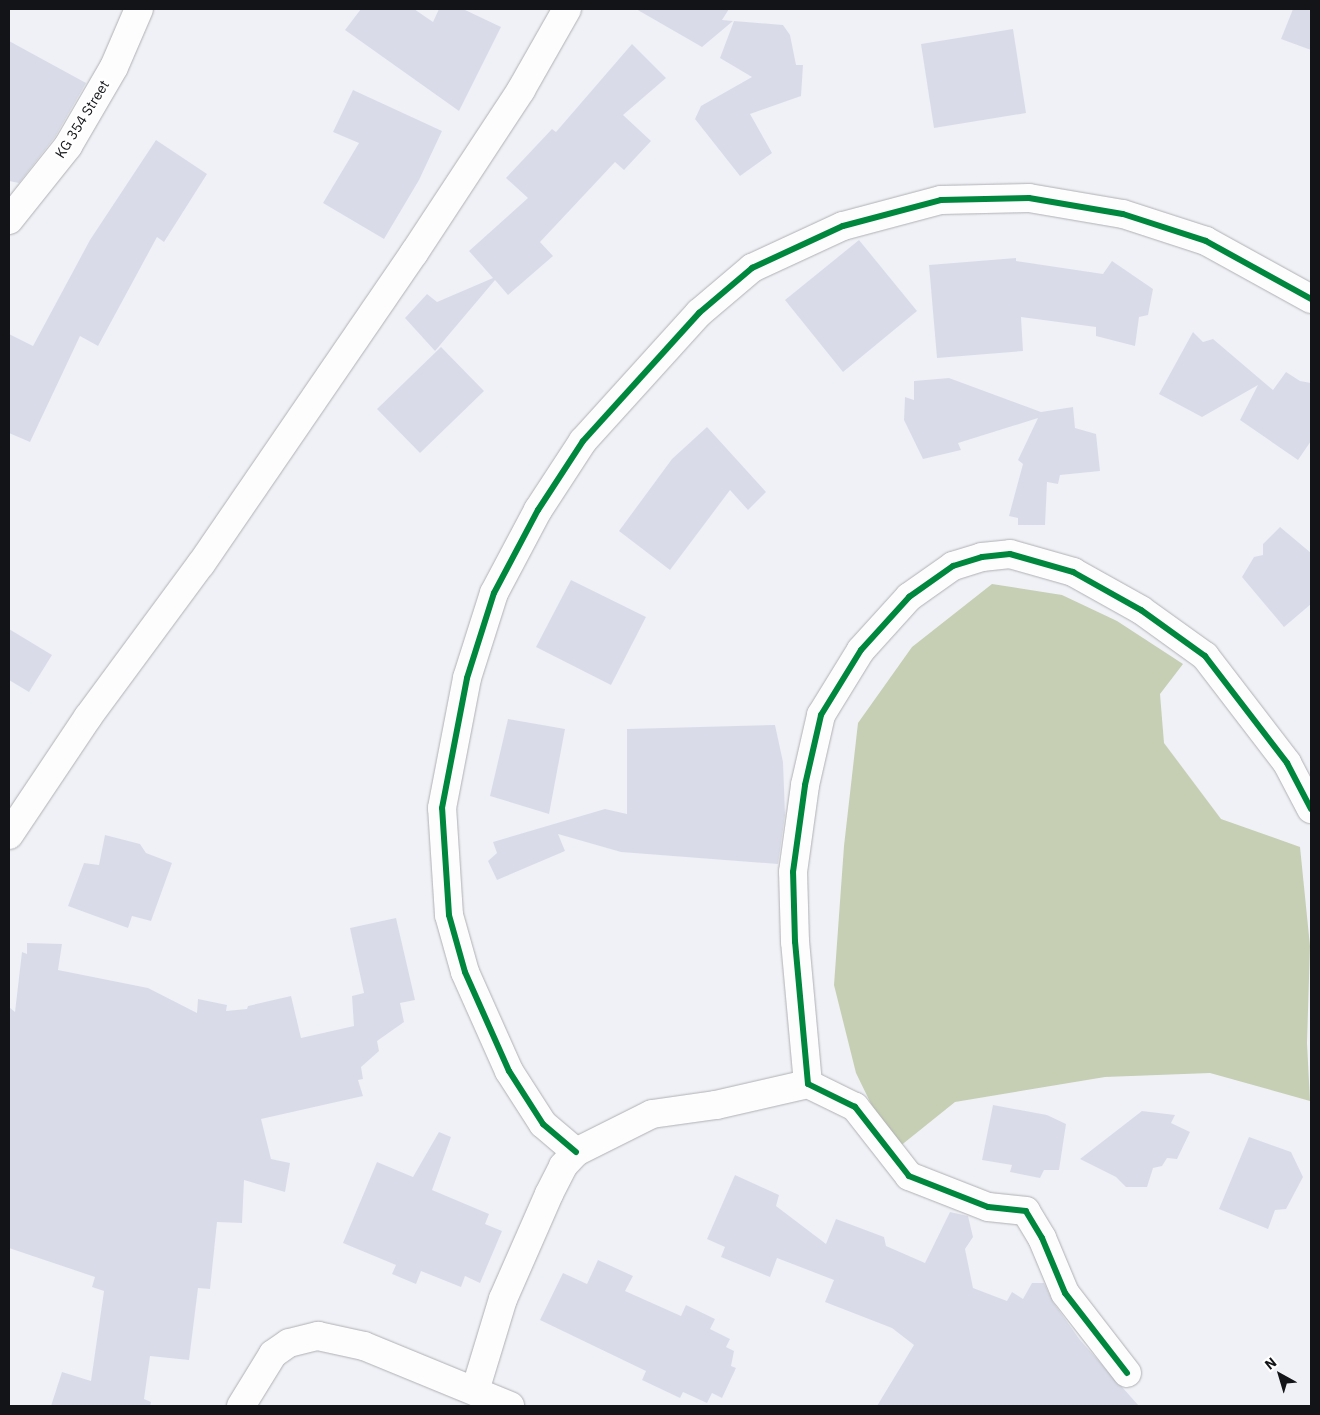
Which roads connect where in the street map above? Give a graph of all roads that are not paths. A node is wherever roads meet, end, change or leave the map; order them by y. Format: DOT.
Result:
graph roads {
  1 [pos="139,9"];
  2 [pos="567,9"];
  3 [pos="9,220"];
  4 [pos="1311,299"];
  5 [pos="1311,808"];
  6 [pos="9,835"];
  7 [pos="808,1084"];
  8 [pos="576,1152"];
  9 [pos="1127,1373"];
  10 [pos="475,1391"];
  11 [pos="241,1406"];
  12 [pos="510,1406"];
  1 -- 3 [label="street, KG 354 Street"];
  2 -- 6 [label="street"];
  4 -- 8 [label="street"];
  5 -- 7 [label="street"];
  7 -- 8 [label="street"];
  7 -- 9 [label="street"];
  8 -- 10 [label="street"];
  10 -- 11 [label="street"];
  10 -- 12 [label="street"];
}
